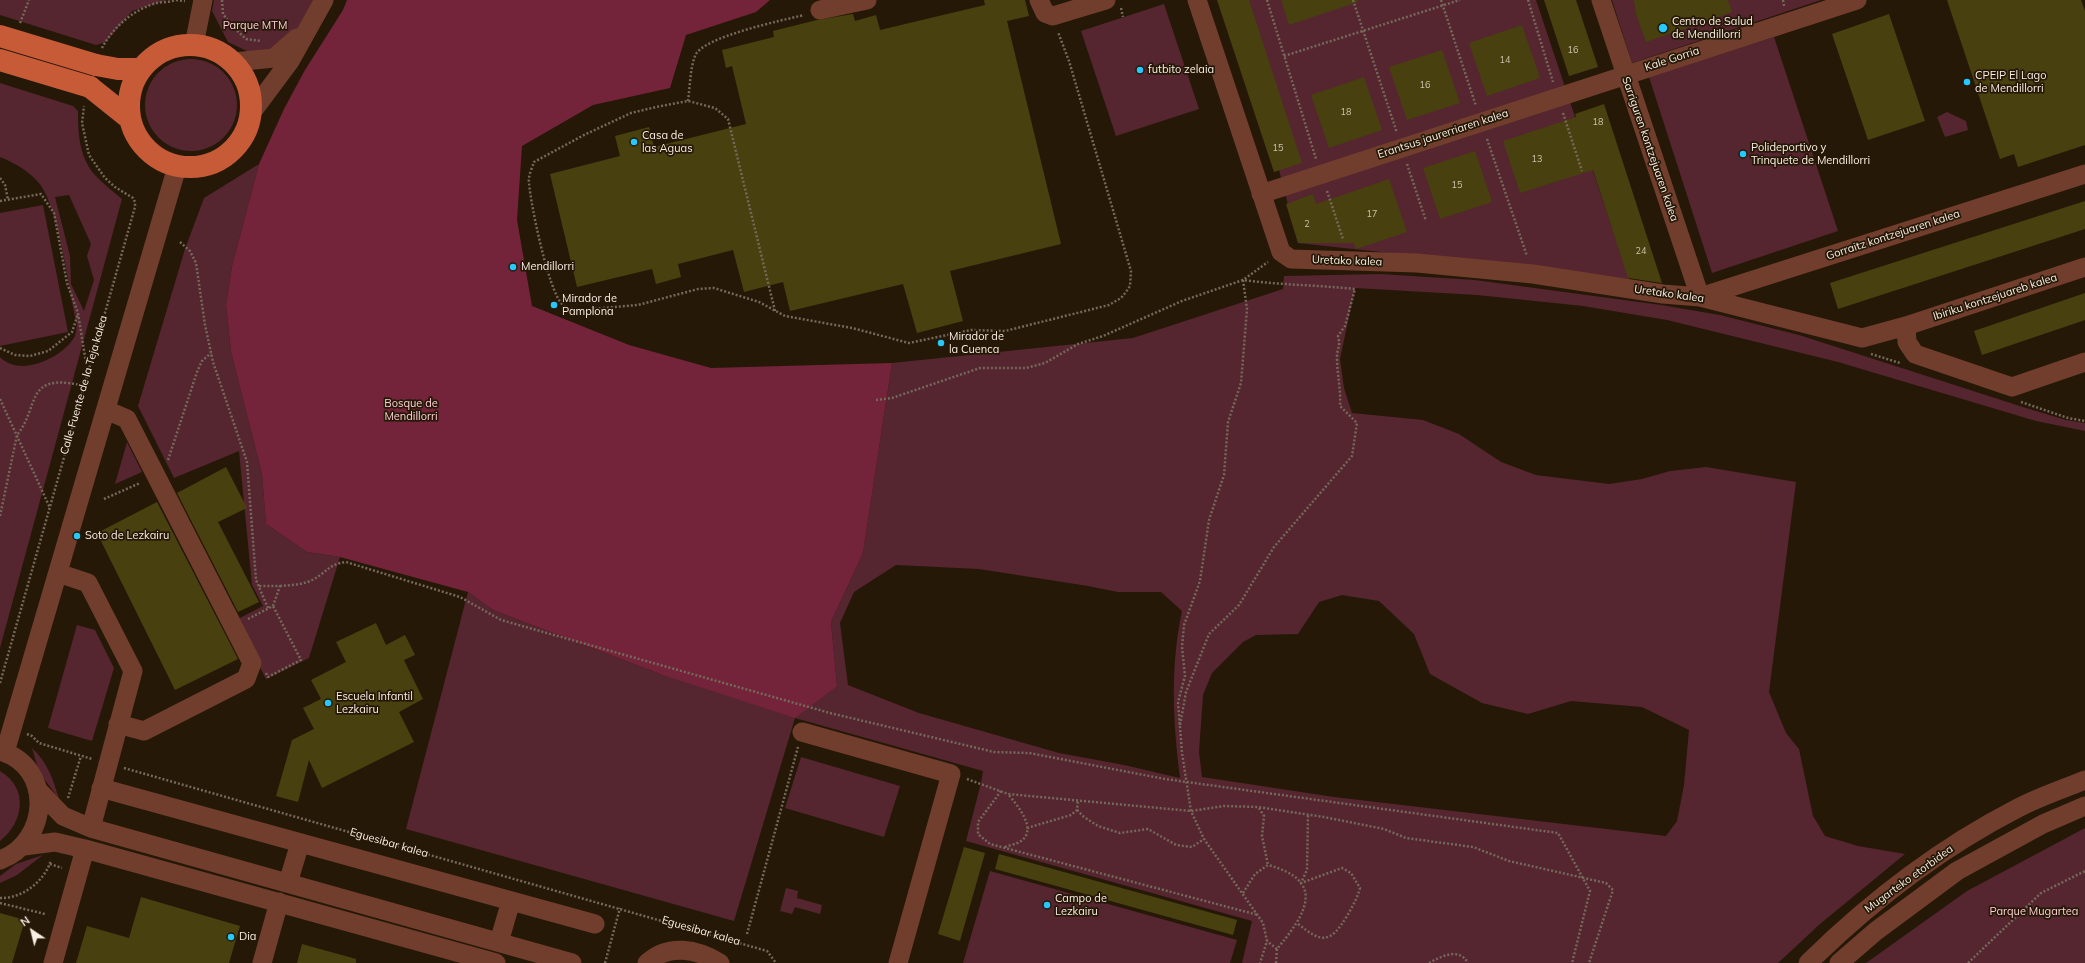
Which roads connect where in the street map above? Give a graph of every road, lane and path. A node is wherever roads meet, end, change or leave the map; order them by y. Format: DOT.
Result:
graph roads {
  1 [pos="176,0"];
  2 [pos="203,0"];
  3 [pos="222,0"];
  4 [pos="867,0"];
  5 [pos="1039,0"];
  6 [pos="1106,0"];
  7 [pos="1197,0"];
  8 [pos="1267,0"];
  9 [pos="1354,0"];
  10 [pos="1441,0"];
  11 [pos="1460,0"];
  12 [pos="1528,0"];
  13 [pos="1601,0"];
  14 [pos="1857,0"];
  15 [pos="1443,6"];
  16 [pos="320,8"];
  17 [pos="820,10"];
  18 [pos="1053,16"];
  19 [pos="1364,30"];
  20 [pos="0,36"];
  21 [pos="264,41"];
  22 [pos="194,45"];
  23 [pos="1284,56"];
  24 [pos="98,58"];
  25 [pos="0,60"];
  26 [pos="234,62"];
  27 [pos="141,69"];
  28 [pos="1625,75"];
  29 [pos="87,95"];
  30 [pos="1558,96"];
  31 [pos="688,101"];
  32 [pos="252,112"];
  33 [pos="130,118"];
  34 [pos="1481,121"];
  35 [pos="1401,147"];
  36 [pos="177,167"];
  37 [pos="1582,172"];
  38 [pos="1321,174"];
  39 [pos="2085,174"];
  40 [pos="0,178"];
  41 [pos="1261,194"];
  42 [pos="8,200"];
  43 [pos="0,201"];
  44 [pos="1426,221"];
  45 [pos="1343,240"];
  46 [pos="180,242"];
  47 [pos="1281,252"];
  48 [pos="2085,268"];
  49 [pos="1533,274"];
  50 [pos="1243,280"];
  51 [pos="1700,297"];
  52 [pos="775,311"];
  53 [pos="78,313"];
  54 [pos="1906,326"];
  55 [pos="0,348"];
  56 [pos="211,352"];
  57 [pos="2085,362"];
  58 [pos="86,363"];
  59 [pos="80,385"];
  60 [pos="0,400"];
  61 [pos="876,400"];
  62 [pos="2014,400"];
  63 [pos="106,410"];
  64 [pos="2085,421"];
  65 [pos="17,435"];
  66 [pos="156,476"];
  67 [pos="104,499"];
  68 [pos="50,508"];
  69 [pos="0,516"];
  70 [pos="58,572"];
  71 [pos="258,586"];
  72 [pos="280,586"];
  73 [pos="273,606"];
  74 [pos="268,608"];
  75 [pos="233,627"];
  76 [pos="265,670"];
  77 [pos="0,683"];
  78 [pos="118,724"];
  79 [pos="1180,725"];
  80 [pos="13,730"];
  81 [pos="802,732"];
  82 [pos="2,752"];
  83 [pos="108,764"];
  84 [pos="951,774"];
  85 [pos="2085,780"];
  86 [pos="1187,782"];
  87 [pos="101,788"];
  88 [pos="38,789"];
  89 [pos="1001,791"];
  90 [pos="1008,794"];
  91 [pos="1078,800"];
  92 [pos="2085,806"];
  93 [pos="1258,807"];
  94 [pos="1077,810"];
  95 [pos="1191,811"];
  96 [pos="1308,815"];
  97 [pos="91,828"];
  98 [pos="1027,828"];
  99 [pos="1204,839"];
  100 [pos="300,843"];
  101 [pos="24,846"];
  102 [pos="1006,847"];
  103 [pos="85,849"];
  104 [pos="0,860"];
  105 [pos="1268,865"];
  106 [pos="2085,871"];
  107 [pos="1584,879"];
  108 [pos="288,883"];
  109 [pos="1302,883"];
  110 [pos="1243,894"];
  111 [pos="511,901"];
  112 [pos="279,902"];
  113 [pos="0,903"];
  114 [pos="620,908"];
  115 [pos="45,914"];
  116 [pos="1259,916"];
  117 [pos="595,924"];
  118 [pos="1298,924"];
  119 [pos="747,934"];
  120 [pos="1267,941"];
  121 [pos="499,942"];
  122 [pos="1277,949"];
  123 [pos="475,960"];
  124 [pos="53,963"];
  125 [pos="262,963"];
  126 [pos="496,963"];
  127 [pos="572,963"];
  128 [pos="605,963"];
  129 [pos="647,963"];
  130 [pos="720,963"];
  131 [pos="776,963"];
  132 [pos="898,963"];
  133 [pos="1260,963"];
  134 [pos="1276,963"];
  135 [pos="1429,963"];
  136 [pos="1468,963"];
  137 [pos="1572,963"];
  138 [pos="1589,963"];
  139 [pos="1808,963"];
  140 [pos="1839,963"];
  141 [pos="1968,963"];
  1 -- 24 [label="path"];
  2 -- 22 [label="street"];
  3 -- 21 [label="path"];
  4 -- 17 [label="street"];
  5 -- 18 [label="street"];
  6 -- 18 [label="street"];
  7 -- 41 [label="street"];
  8 -- 23 [label="path"];
  9 -- 19 [label="path"];
  10 -- 15 [label="path"];
  11 -- 15 [label="path"];
  12 -- 30 [label="path"];
  13 -- 28 [label="street, Sarriguren kontzejuaren kalea"];
  14 -- 28 [label="street, Kale Gorria"];
  15 -- 19 [label="path"];
  15 -- 34 [label="path"];
  16 -- 26 [label="street"];
  16 -- 32 [label="street"];
  17 -- 31 [label="path"];
  18 -- 52 [label="path"];
  19 -- 23 [label="path"];
  19 -- 35 [label="path"];
  20 -- 24 [label="main road, bridge"];
  22 -- 26 [label="main road"];
  22 -- 27 [label="main road"];
  23 -- 38 [label="path"];
  24 -- 27 [label="main road"];
  25 -- 29 [label="main road, bridge"];
  26 -- 32 [label="main road"];
  27 -- 33 [label="main road"];
  28 -- 30 [label="street, Erantsus jaurerriaren kalea"];
  28 -- 51 [label="street, Sarriguren kontzejuaren kalea"];
  29 -- 33 [label="main road"];
  29 -- 68 [label="path, Calle Fuente de la Teja kalea"];
  30 -- 34 [label="street, Erantsus jaurerriaren kalea"];
  30 -- 37 [label="path"];
  31 -- 52 [label="path"];
  31 -- 52 [label="path"];
  32 -- 36 [label="main road"];
  33 -- 36 [label="main road"];
  34 -- 35 [label="street, Erantsus jaurerriaren kalea"];
  34 -- 49 [label="path"];
  35 -- 38 [label="street, Erantsus jaurerriaren kalea"];
  35 -- 44 [label="path"];
  36 -- 63 [label="street"];
  38 -- 41 [label="street, Erantsus jaurerriaren kalea"];
  38 -- 45 [label="path"];
  39 -- 51 [label="street, Gorraitz kontzejuaren kalea"];
  40 -- 42 [label="path"];
  41 -- 47 [label="street"];
  42 -- 43 [label="path"];
  42 -- 53 [label="path"];
  46 -- 56 [label="path"];
  47 -- 49 [label="street, Uretako kalea"];
  47 -- 50 [label="path"];
  48 -- 54 [label="street, Ibiriku kontzejuareb kalea"];
  49 -- 51 [label="street, Uretako kalea"];
  50 -- 61 [label="path"];
  50 -- 79 [label="path"];
  50 -- 79 [label="path"];
  51 -- 54 [label="street, Uretako kalea"];
  53 -- 55 [label="path"];
  53 -- 58 [label="path"];
  54 -- 57 [label="street"];
  56 -- 66 [label="path"];
  56 -- 71 [label="path"];
  59 -- 65 [label="path"];
  60 -- 65 [label="path"];
  62 -- 64 [label="path"];
  63 -- 66 [label="street"];
  63 -- 70 [label="street"];
  65 -- 68 [label="path"];
  65 -- 69 [label="path"];
  66 -- 67 [label="path"];
  66 -- 75 [label="street"];
  68 -- 77 [label="path, Calle Fuente de la Teja kalea"];
  70 -- 78 [label="street"];
  70 -- 80 [label="street"];
  71 -- 72 [label="path"];
  71 -- 74 [label="path"];
  72 -- 73 [label="path"];
  72 -- 86 [label="path"];
  73 -- 74 [label="path"];
  73 -- 76 [label="path"];
  74 -- 75 [label="path"];
  75 -- 78 [label="street"];
  78 -- 83 [label="street"];
  79 -- 86 [label="path"];
  80 -- 82 [label="street"];
  80 -- 83 [label="path, Eguesibar kalea"];
  81 -- 84 [label="street"];
  81 -- 119 [label="path"];
  82 -- 88 [label="street"];
  83 -- 87 [label="street"];
  83 -- 114 [label="path, Eguesibar kalea"];
  84 -- 89 [label="path"];
  84 -- 132 [label="street"];
  85 -- 139 [label="street, Mugarteko etorbidea"];
  86 -- 95 [label="path"];
  86 -- 107 [label="path"];
  87 -- 97 [label="street"];
  87 -- 100 [label="street"];
  88 -- 97 [label="street"];
  88 -- 101 [label="street"];
  89 -- 90 [label="path"];
  89 -- 102 [label="path"];
  90 -- 91 [label="path"];
  90 -- 98 [label="path"];
  91 -- 94 [label="path"];
  91 -- 95 [label="path"];
  92 -- 140 [label="street, Mugarteko etorbidea"];
  93 -- 95 [label="path"];
  93 -- 96 [label="path"];
  93 -- 105 [label="path"];
  94 -- 98 [label="path"];
  94 -- 99 [label="path"];
  95 -- 99 [label="path"];
  96 -- 107 [label="path"];
  96 -- 109 [label="path"];
  97 -- 108 [label="street"];
  98 -- 102 [label="path"];
  99 -- 110 [label="path"];
  100 -- 108 [label="street"];
  100 -- 111 [label="street"];
  101 -- 103 [label="street"];
  101 -- 104 [label="street"];
  102 -- 116 [label="path"];
  103 -- 112 [label="street"];
  103 -- 124 [label="street"];
  105 -- 109 [label="path"];
  105 -- 110 [label="path"];
  106 -- 141 [label="path"];
  107 -- 137 [label="path"];
  107 -- 138 [label="path"];
  108 -- 121 [label="street"];
  109 -- 118 [label="path"];
  109 -- 118 [label="path"];
  110 -- 116 [label="path"];
  111 -- 117 [label="street"];
  111 -- 121 [label="street"];
  112 -- 123 [label="street"];
  112 -- 125 [label="street"];
  113 -- 115 [label="path"];
  114 -- 128 [label="path"];
  114 -- 131 [label="path, Eguesibar kalea"];
  116 -- 120 [label="path"];
  118 -- 122 [label="path"];
  120 -- 122 [label="path"];
  120 -- 133 [label="path"];
  121 -- 127 [label="street"];
  122 -- 134 [label="path"];
  123 -- 126 [label="street"];
  129 -- 130 [label="street"];
  135 -- 136 [label="path"];
}
